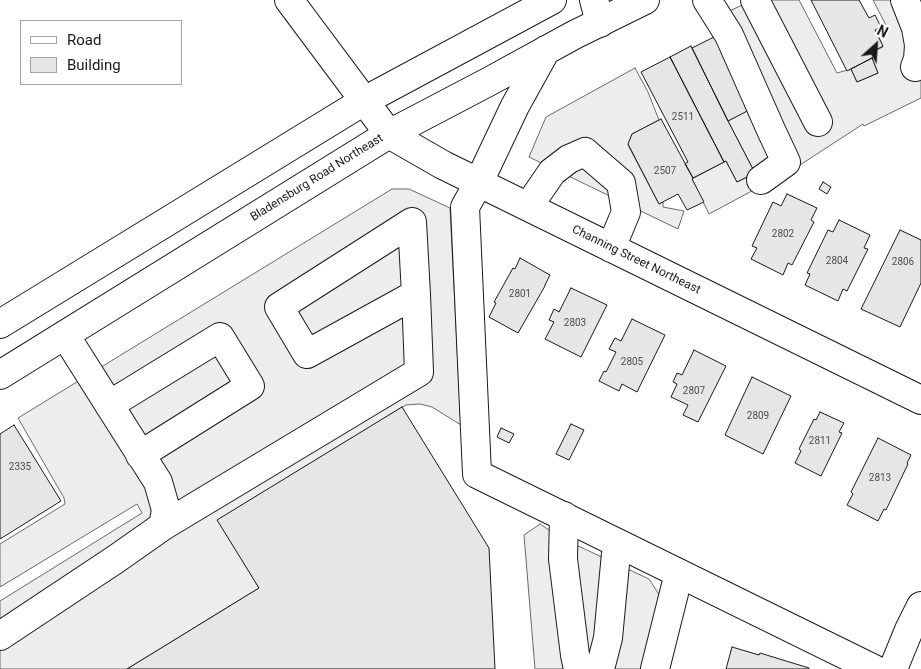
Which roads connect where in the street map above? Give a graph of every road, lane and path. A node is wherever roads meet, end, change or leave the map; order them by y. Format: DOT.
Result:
graph roads {
  1 [pos="289,0"];
  2 [pos="552,0"];
  3 [pos="644,0"];
  4 [pos="707,0"];
  5 [pos="756,0"];
  6 [pos="904,0"];
  7 [pos="597,11"];
  8 [pos="546,50"];
  9 [pos="915,67"];
  10 [pos="364,101"];
  11 [pos="818,122"];
  12 [pos="389,134"];
  13 [pos="761,180"];
  14 [pos="479,182"];
  15 [pos="528,207"];
  16 [pos="611,248"];
  17 [pos="416,294"];
  18 [pos="0,324"];
  19 [pos="65,335"];
  20 [pos="0,375"];
  21 [pos="921,400"];
  22 [pos="109,405"];
  23 [pos="140,455"];
  24 [pos="564,516"];
  25 [pos="163,526"];
  26 [pos="617,543"];
  27 [pos="679,573"];
  28 [pos="921,606"];
  29 [pos="0,636"];
  30 [pos="578,669"];
  31 [pos="600,669"];
  32 [pos="655,669"];
  33 [pos="874,669"];
  34 [pos="893,669"];
  1 -- 10 [label="main road, Channing Street Northeast"];
  2 -- 10 [label="main road"];
  3 -- 7 [label="main road, Bladensburg Road Northeast"];
  4 -- 13 [label="main road"];
  5 -- 11 [label="main road"];
  6 -- 9 [label="main road"];
  7 -- 8 [label="main road, Bladensburg Road Northeast"];
  8 -- 12 [label="main road, Bladensburg Road Northeast"];
  8 -- 14 [label="main road"];
  10 -- 12 [label="main road, Channing Street Northeast"];
  10 -- 18 [label="main road"];
  12 -- 14 [label="main road, Channing Street Northeast"];
  12 -- 19 [label="main road, Bladensburg Road Northeast"];
  14 -- 15 [label="main road, Channing Street Northeast"];
  14 -- 24 [label="main road"];
  15 -- 16 [label="main road, Channing Street Northeast"];
  15 -- 16 [label="main road"];
  16 -- 21 [label="main road, Channing Street Northeast"];
  17 -- 17 [label="main road"];
  17 -- 25 [label="main road"];
  19 -- 20 [label="main road, Bladensburg Road Northeast"];
  19 -- 22 [label="main road"];
  22 -- 23 [label="main road"];
  22 -- 23 [label="main road"];
  23 -- 25 [label="main road"];
  24 -- 26 [label="main road"];
  24 -- 30 [label="main road"];
  25 -- 29 [label="main road"];
  26 -- 27 [label="main road"];
  26 -- 31 [label="main road"];
  27 -- 32 [label="main road"];
  27 -- 33 [label="main road"];
  28 -- 34 [label="main road"];
}
